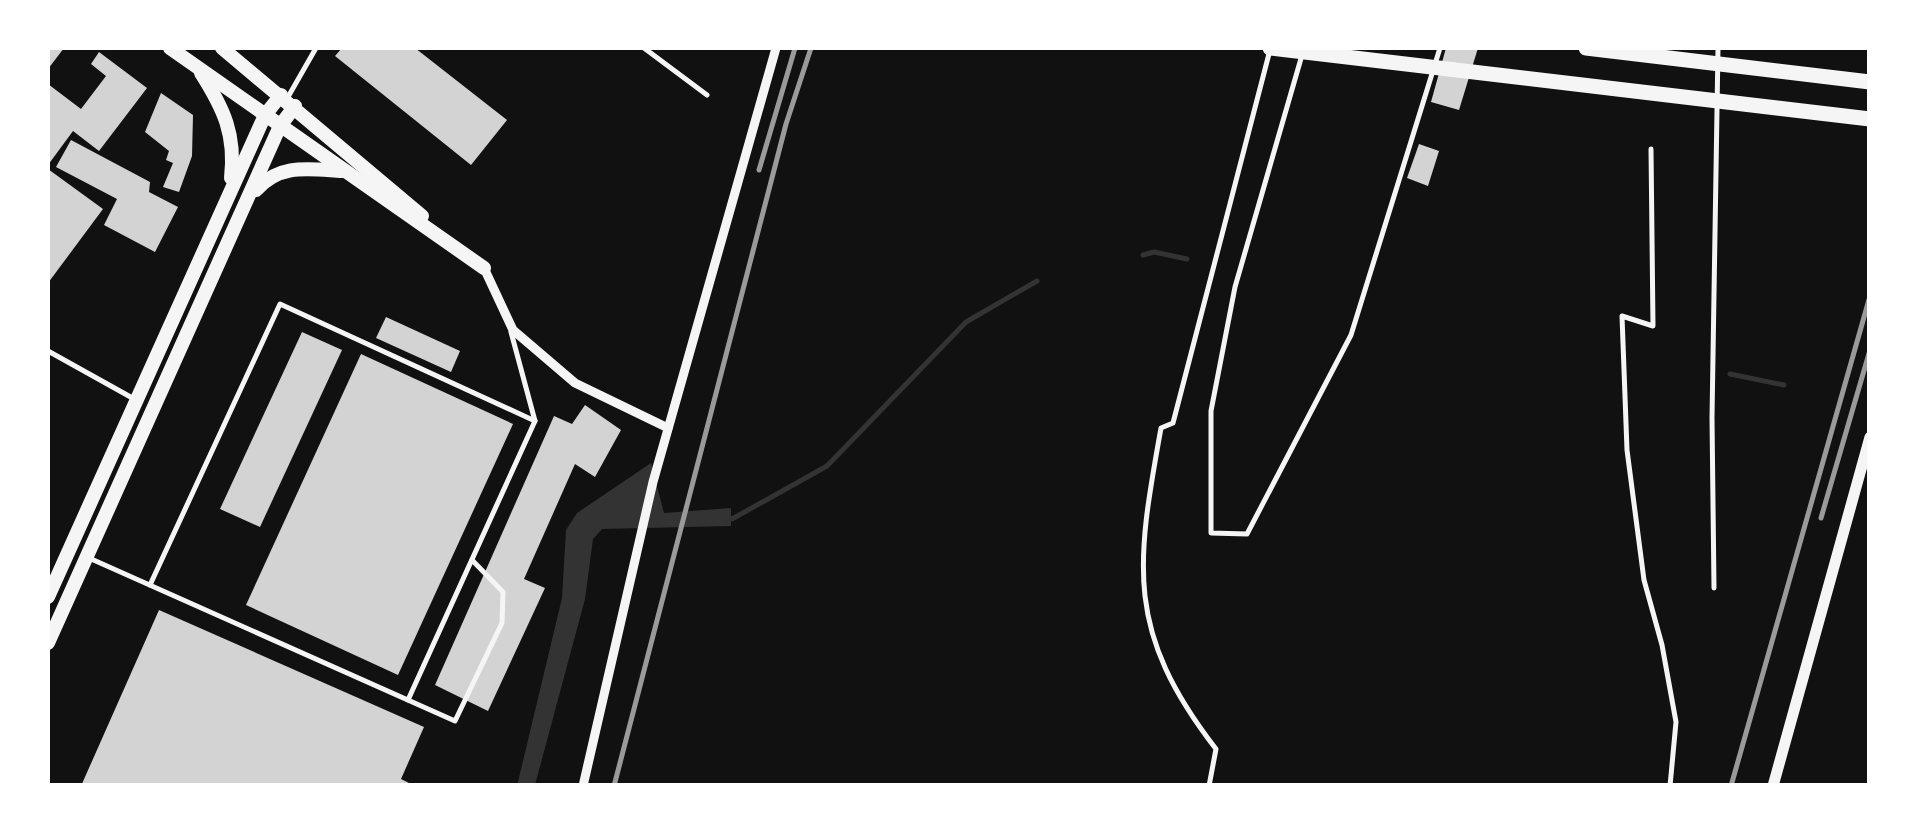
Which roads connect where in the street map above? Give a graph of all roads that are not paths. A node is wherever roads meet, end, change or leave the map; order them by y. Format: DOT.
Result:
graph roads {
  1 [pos="170,48"];
  2 [pos="222,48"];
  3 [pos="316,48"];
  4 [pos="644,48"];
  5 [pos="776,48"];
  6 [pos="1270,48"];
  7 [pos="1304,48"];
  8 [pos="1440,48"];
  9 [pos="1586,48"];
  10 [pos="1718,48"];
  11 [pos="198,68"];
  12 [pos="1870,82"];
  13 [pos="706,95"];
  14 [pos="288,101"];
  15 [pos="265,115"];
  16 [pos="1870,119"];
  17 [pos="280,126"];
  18 [pos="1650,149"];
  19 [pos="345,171"];
  20 [pos="229,195"];
  21 [pos="246,202"];
  22 [pos="484,268"];
  23 [pos="508,319"];
  24 [pos="48,351"];
  25 [pos="136,400"];
  26 [pos="535,422"];
  27 [pos="668,428"];
  28 [pos="1870,437"];
  29 [pos="86,556"];
  30 [pos="472,559"];
  31 [pos="150,585"];
  32 [pos="1714,588"];
  33 [pos="48,597"];
  34 [pos="48,642"];
  35 [pos="408,700"];
  36 [pos="584,786"];
  37 [pos="1209,786"];
  38 [pos="1670,786"];
  39 [pos="1773,786"];
  1 -- 11 [label="main road"];
  2 -- 14 [label="main road"];
  3 -- 14 [label="lane"];
  4 -- 13 [label="lane"];
  5 -- 27 [label="street"];
  6 -- 16 [label="highway"];
  6 -- 37 [label="lane"];
  7 -- 8 [label="lane"];
  9 -- 12 [label="highway"];
  10 -- 32 [label="lane"];
  11 -- 15 [label="main road"];
  11 -- 20 [label="main road"];
  14 -- 15 [label="main road"];
  14 -- 17 [label="main road"];
  14 -- 22 [label="main road"];
  15 -- 17 [label="main road"];
  15 -- 20 [label="main road"];
  17 -- 19 [label="main road"];
  17 -- 21 [label="main road"];
  18 -- 38 [label="lane"];
  19 -- 21 [label="main road"];
  19 -- 22 [label="main road"];
  20 -- 25 [label="main road"];
  21 -- 29 [label="main road"];
  22 -- 23 [label="street"];
  23 -- 26 [label="lane"];
  23 -- 27 [label="street"];
  24 -- 25 [label="lane"];
  25 -- 33 [label="main road"];
  26 -- 30 [label="lane"];
  26 -- 31 [label="lane"];
  27 -- 36 [label="street"];
  28 -- 39 [label="street"];
  29 -- 31 [label="lane"];
  29 -- 34 [label="main road"];
  30 -- 35 [label="lane"];
  30 -- 35 [label="lane"];
  31 -- 35 [label="lane"];
}
